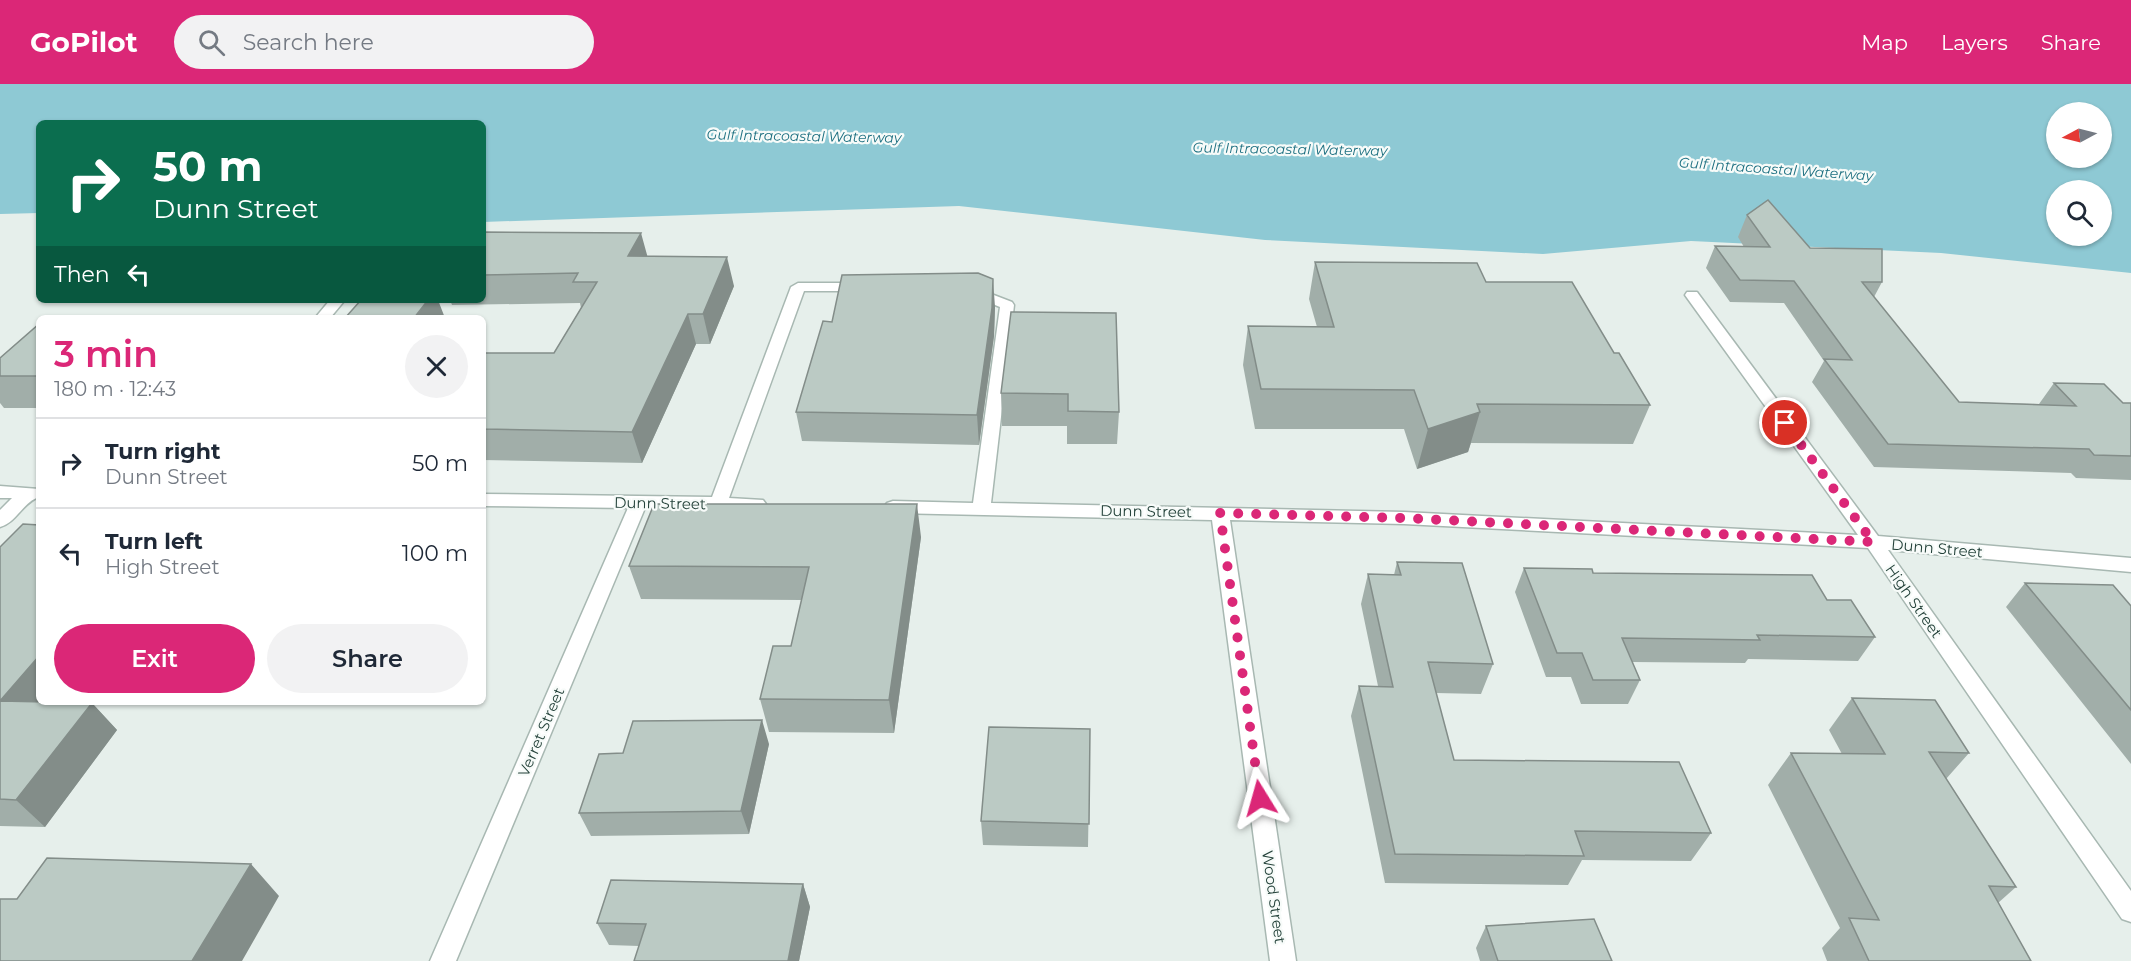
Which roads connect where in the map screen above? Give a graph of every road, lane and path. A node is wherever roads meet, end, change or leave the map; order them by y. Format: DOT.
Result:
graph roads {
  1 [pos="882,287"];
  2 [pos="954,288"];
  3 [pos="1692,296"];
  4 [pos="335,303"];
  5 [pos="325,315"];
  6 [pos="0,492"];
  7 [pos="34,493"];
  8 [pos="486,500"];
  9 [pos="639,502"];
  10 [pos="718,504"];
  11 [pos="778,505"];
  12 [pos="873,507"];
  13 [pos="981,508"];
  14 [pos="1220,513"];
  15 [pos="0,521"];
  16 [pos="1873,542"];
  17 [pos="2131,565"];
  18 [pos="2131,911"];
  19 [pos="443,961"];
  20 [pos="1283,961"];
  1 -- 10 [label="street"];
  2 -- 13 [label="street"];
  3 -- 16 [label="street, High Street"];
  4 -- 5 [label="street"];
  6 -- 7 [label="street"];
  7 -- 15 [label="street"];
  8 -- 9 [label="street, Dunn Street"];
  9 -- 10 [label="street, Dunn Street"];
  9 -- 19 [label="street, Verret Street"];
  10 -- 11 [label="street, Dunn Street"];
  12 -- 13 [label="street, Dunn Street"];
  13 -- 14 [label="street, Dunn Street"];
  14 -- 16 [label="street, Dunn Street"];
  14 -- 20 [label="street, Wood Street"];
  16 -- 17 [label="street, Dunn Street"];
  16 -- 18 [label="street, High Street"];
}
